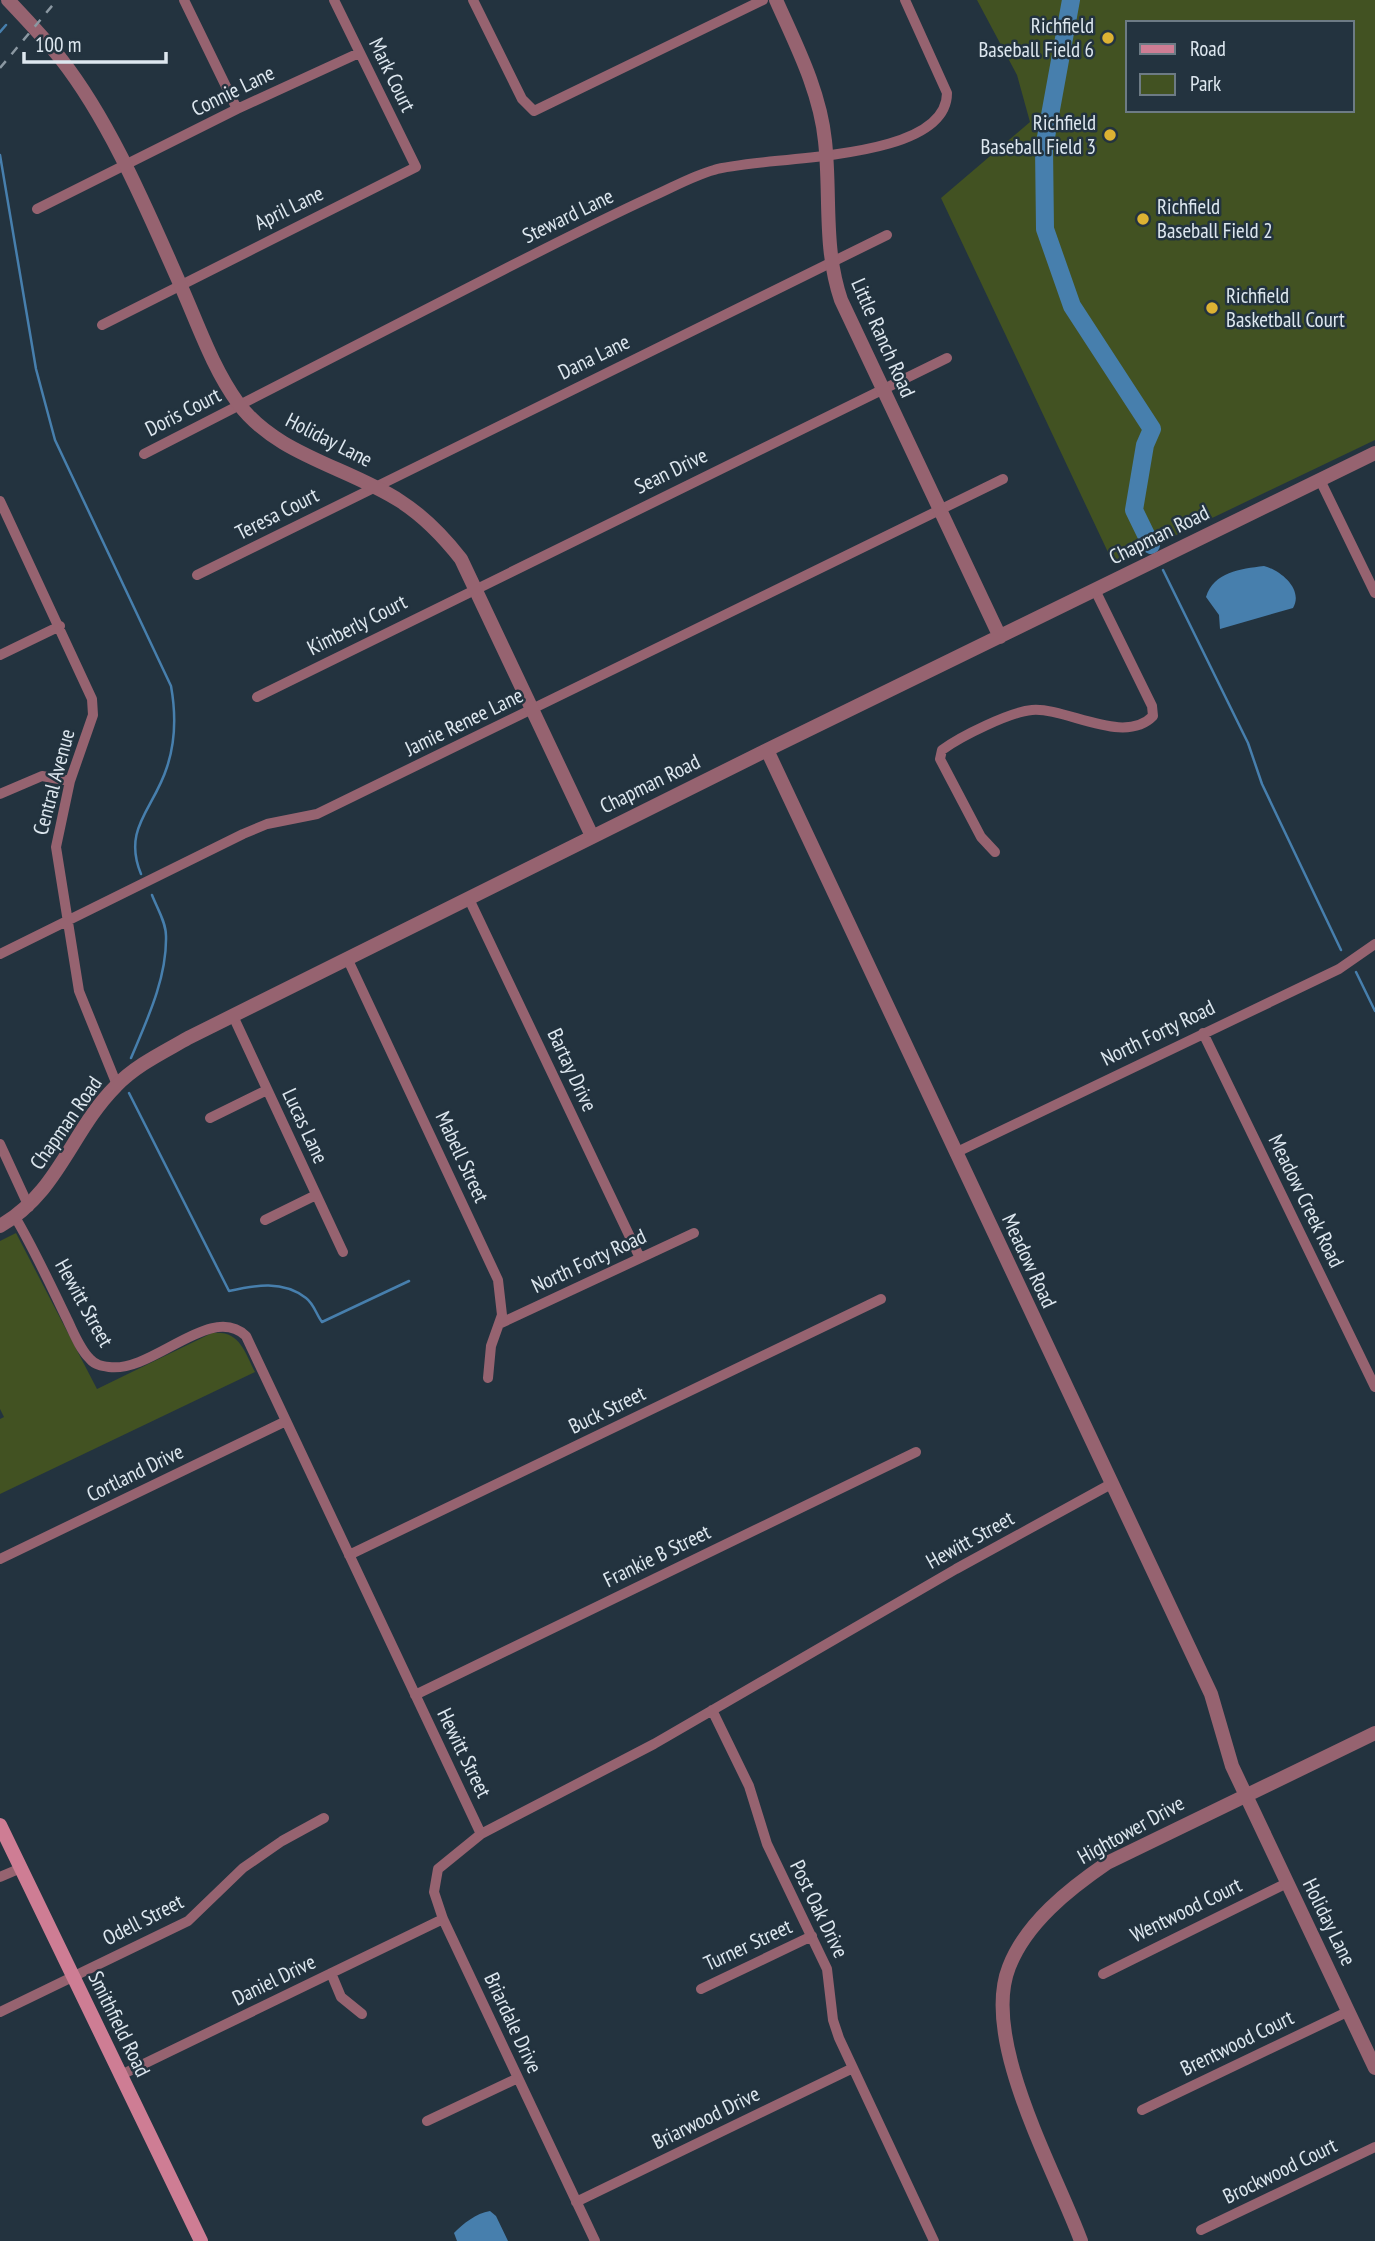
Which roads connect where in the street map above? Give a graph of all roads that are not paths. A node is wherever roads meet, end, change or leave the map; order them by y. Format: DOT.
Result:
graph roads {
  1 [pos="8,0"];
  2 [pos="184,0"];
  3 [pos="334,0"];
  4 [pos="763,0"];
  5 [pos="776,0"];
  6 [pos="905,0"];
  7 [pos="476,1"];
  8 [pos="359,53"];
  9 [pos="237,109"];
  10 [pos="826,158"];
  11 [pos="125,167"];
  12 [pos="416,167"];
  13 [pos="37,209"];
  14 [pos="887,235"];
  15 [pos="830,261"];
  16 [pos="180,283"];
  17 [pos="102,325"];
  18 [pos="947,358"];
  19 [pos="883,389"];
  20 [pos="239,404"];
  21 [pos="1375,453"];
  22 [pos="144,454"];
  23 [pos="1003,479"];
  24 [pos="1320,480"];
  25 [pos="374,487"];
  26 [pos="0,501"];
  27 [pos="940,510"];
  28 [pos="3,513"];
  29 [pos="197,575"];
  30 [pos="475,587"];
  31 [pos="1095,590"];
  32 [pos="1375,593"];
  33 [pos="60,626"];
  34 [pos="1000,637"];
  35 [pos="0,655"];
  36 [pos="257,697"];
  37 [pos="532,711"];
  38 [pos="766,750"];
  39 [pos="70,781"];
  40 [pos="0,794"];
  41 [pos="592,836"];
  42 [pos="995,852"];
  43 [pos="469,899"];
  44 [pos="66,922"];
  45 [pos="1375,944"];
  46 [pos="0,954"];
  47 [pos="348,960"];
  48 [pos="233,1016"];
  49 [pos="1203,1032"];
  50 [pos="117,1085"];
  51 [pos="267,1090"];
  52 [pos="210,1118"];
  53 [pos="0,1144"];
  54 [pos="954,1153"];
  55 [pos="316,1195"];
  56 [pos="29,1207"];
  57 [pos="15,1217"];
  58 [pos="265,1220"];
  59 [pos="0,1226"];
  60 [pos="695,1233"];
  61 [pos="343,1252"];
  62 [pos="640,1258"];
  63 [pos="881,1299"];
  64 [pos="499,1324"];
  65 [pos="488,1378"];
  66 [pos="1375,1387"];
  67 [pos="286,1421"];
  68 [pos="916,1452"];
  69 [pos="1111,1484"];
  70 [pos="349,1555"];
  71 [pos="0,1559"];
  72 [pos="415,1695"];
  73 [pos="712,1710"];
  74 [pos="1375,1732"];
  75 [pos="1245,1794"];
  76 [pos="324,1818"];
  77 [pos="0,1825"];
  78 [pos="481,1834"];
  79 [pos="20,1868"];
  80 [pos="0,1877"];
  81 [pos="1287,1883"];
  82 [pos="443,1919"];
  83 [pos="812,1937"];
  84 [pos="331,1973"];
  85 [pos="1103,1974"];
  86 [pos="73,1977"];
  87 [pos="701,1989"];
  88 [pos="1349,2011"];
  89 [pos="0,2012"];
  90 [pos="362,2014"];
  91 [pos="853,2068"];
  92 [pos="1375,2068"];
  93 [pos="121,2076"];
  94 [pos="518,2078"];
  95 [pos="1142,2110"];
  96 [pos="427,2121"];
  97 [pos="1375,2147"];
  98 [pos="576,2202"];
  99 [pos="1201,2230"];
  100 [pos="201,2241"];
  101 [pos="595,2241"];
  102 [pos="934,2241"];
  103 [pos="1081,2241"];
  1 -- 11 [label="street, Holiday Lane"];
  2 -- 9 [label="street"];
  3 -- 8 [label="street, Mark Court"];
  4 -- 7 [label="street"];
  5 -- 10 [label="street, Little Ranch Road"];
  6 -- 10 [label="street, Steward Lane"];
  8 -- 9 [label="street, Connie Lane"];
  8 -- 12 [label="street, Mark Court"];
  9 -- 11 [label="street, Connie Lane"];
  10 -- 15 [label="street, Little Ranch Road"];
  10 -- 20 [label="street, Steward Lane"];
  11 -- 13 [label="street, Connie Lane"];
  11 -- 16 [label="street, Holiday Lane"];
  12 -- 16 [label="street, April Lane"];
  14 -- 15 [label="street, Dana Lane"];
  15 -- 19 [label="street, Little Ranch Road"];
  15 -- 25 [label="street, Dana Lane"];
  16 -- 17 [label="street, April Lane"];
  16 -- 20 [label="street, Holiday Lane"];
  18 -- 19 [label="street, Sean Drive"];
  19 -- 27 [label="street, Little Ranch Road"];
  19 -- 30 [label="street, Sean Drive"];
  20 -- 22 [label="street, Doris Court"];
  20 -- 25 [label="street, Holiday Lane"];
  21 -- 24 [label="street, Chapman Road"];
  23 -- 27 [label="street, Jamie Renee Lane"];
  24 -- 31 [label="street, Chapman Road"];
  24 -- 32 [label="street"];
  25 -- 29 [label="street, Teresa Court"];
  25 -- 30 [label="street, Holiday Lane"];
  26 -- 28 [label="street, Central Avenue"];
  27 -- 34 [label="street, Little Ranch Road"];
  27 -- 37 [label="street, Jamie Renee Lane"];
  28 -- 33 [label="street, Central Avenue"];
  30 -- 36 [label="street, Kimberly Court"];
  30 -- 37 [label="street, Holiday Lane"];
  31 -- 34 [label="street, Chapman Road"];
  31 -- 42 [label="street"];
  33 -- 35 [label="street"];
  33 -- 39 [label="street, Central Avenue"];
  34 -- 38 [label="street, Chapman Road"];
  37 -- 41 [label="street, Holiday Lane"];
  37 -- 44 [label="street, Jamie Renee Lane"];
  38 -- 41 [label="street, Chapman Road"];
  38 -- 54 [label="street, Meadow Road"];
  39 -- 40 [label="street"];
  39 -- 44 [label="street, Central Avenue"];
  41 -- 43 [label="street, Chapman Road"];
  43 -- 47 [label="street, Chapman Road"];
  43 -- 62 [label="street, Bartay Drive"];
  44 -- 46 [label="street, Jamie Renee Lane"];
  44 -- 50 [label="street, Central Avenue"];
  45 -- 49 [label="street, North Forty Road"];
  47 -- 48 [label="street, Chapman Road"];
  47 -- 64 [label="street, Mabell Street"];
  48 -- 50 [label="street, Chapman Road"];
  48 -- 51 [label="street, Lucas Lane"];
  49 -- 54 [label="street, North Forty Road"];
  49 -- 66 [label="street, Meadow Creek Road"];
  50 -- 56 [label="street, Chapman Road"];
  51 -- 52 [label="street"];
  51 -- 55 [label="street, Lucas Lane"];
  53 -- 56 [label="street"];
  54 -- 69 [label="street, Meadow Road"];
  55 -- 58 [label="street"];
  55 -- 61 [label="street, Lucas Lane"];
  56 -- 57 [label="street, Chapman Road"];
  57 -- 59 [label="street, Chapman Road"];
  57 -- 67 [label="street, Hewitt Street"];
  60 -- 62 [label="street, North Forty Road"];
  62 -- 64 [label="street, North Forty Road"];
  63 -- 70 [label="street, Buck Street"];
  64 -- 65 [label="street, Mabell Street"];
  67 -- 70 [label="street, Hewitt Street"];
  67 -- 71 [label="street, Cortland Drive"];
  68 -- 72 [label="street, Frankie B Street"];
  69 -- 73 [label="street, Hewitt Street"];
  69 -- 75 [label="street, Meadow Road"];
  70 -- 72 [label="street, Hewitt Street"];
  72 -- 78 [label="street, Hewitt Street"];
  73 -- 78 [label="street, Hewitt Street"];
  73 -- 83 [label="street, Post Oak Drive"];
  74 -- 75 [label="street, Hightower Drive"];
  75 -- 81 [label="street, Holiday Lane"];
  75 -- 103 [label="street, Hightower Drive"];
  76 -- 86 [label="street, Odell Street"];
  77 -- 79 [label="main road, Smithfield Road"];
  78 -- 82 [label="street, Briardale Drive"];
  79 -- 80 [label="street"];
  79 -- 86 [label="main road, Smithfield Road"];
  81 -- 85 [label="street, Wentwood Court"];
  81 -- 88 [label="street, Holiday Lane"];
  82 -- 84 [label="street, Daniel Drive"];
  82 -- 94 [label="street, Briardale Drive"];
  83 -- 87 [label="street, Turner Street"];
  83 -- 91 [label="street, Post Oak Drive"];
  84 -- 90 [label="street"];
  84 -- 93 [label="street, Daniel Drive"];
  86 -- 89 [label="street, Odell Street"];
  86 -- 93 [label="main road, Smithfield Road"];
  88 -- 92 [label="street, Holiday Lane"];
  88 -- 95 [label="street, Brentwood Court"];
  91 -- 98 [label="street, Briarwood Drive"];
  91 -- 102 [label="street, Post Oak Drive"];
  93 -- 100 [label="main road, Smithfield Road"];
  94 -- 96 [label="street"];
  94 -- 98 [label="street, Briardale Drive"];
  97 -- 99 [label="street, Brockwood Court"];
  98 -- 101 [label="street, Briardale Drive"];
}
